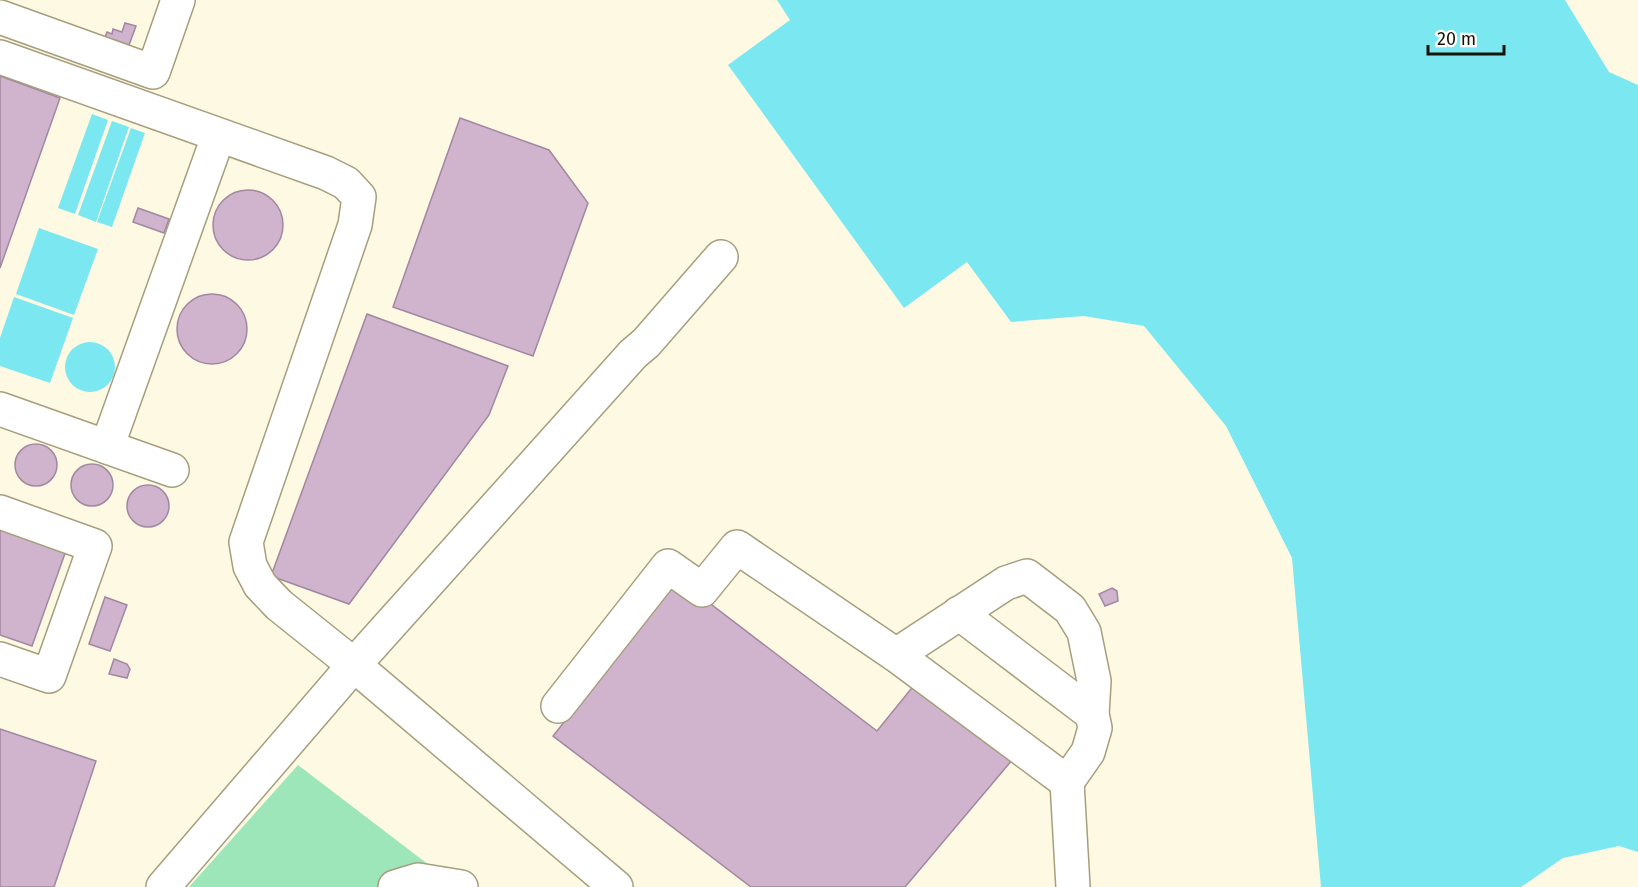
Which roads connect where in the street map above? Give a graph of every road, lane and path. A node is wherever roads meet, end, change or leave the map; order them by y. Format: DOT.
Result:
graph roads {
  1 [pos="4,0"];
  2 [pos="178,0"];
  3 [pos="0,12"];
  4 [pos="0,17"];
  5 [pos="0,57"];
  6 [pos="218,137"];
  7 [pos="721,257"];
  8 [pos="0,411"];
  9 [pos="107,447"];
  10 [pos="172,471"];
  11 [pos="0,512"];
  12 [pos="959,613"];
  13 [pos="896,656"];
  14 [pos="0,659"];
  15 [pos="354,665"];
  16 [pos="558,706"];
  17 [pos="1092,714"];
  18 [pos="1066,782"];
  19 [pos="1072,886"];
  20 [pos="163,887"];
  21 [pos="395,887"];
  22 [pos="461,887"];
  23 [pos="616,887"];
  1 -- 3 [label="lane"];
  2 -- 4 [label="lane"];
  5 -- 6 [label="lane"];
  6 -- 9 [label="lane"];
  6 -- 15 [label="lane"];
  7 -- 15 [label="lane"];
  8 -- 9 [label="lane"];
  9 -- 10 [label="lane"];
  11 -- 14 [label="lane"];
  12 -- 13 [label="lane"];
  12 -- 17 [label="lane"];
  12 -- 17 [label="lane"];
  13 -- 16 [label="lane"];
  13 -- 18 [label="lane"];
  15 -- 20 [label="lane"];
  15 -- 23 [label="lane"];
  17 -- 18 [label="lane"];
  18 -- 19 [label="lane"];
  21 -- 22 [label="lane"];
}
